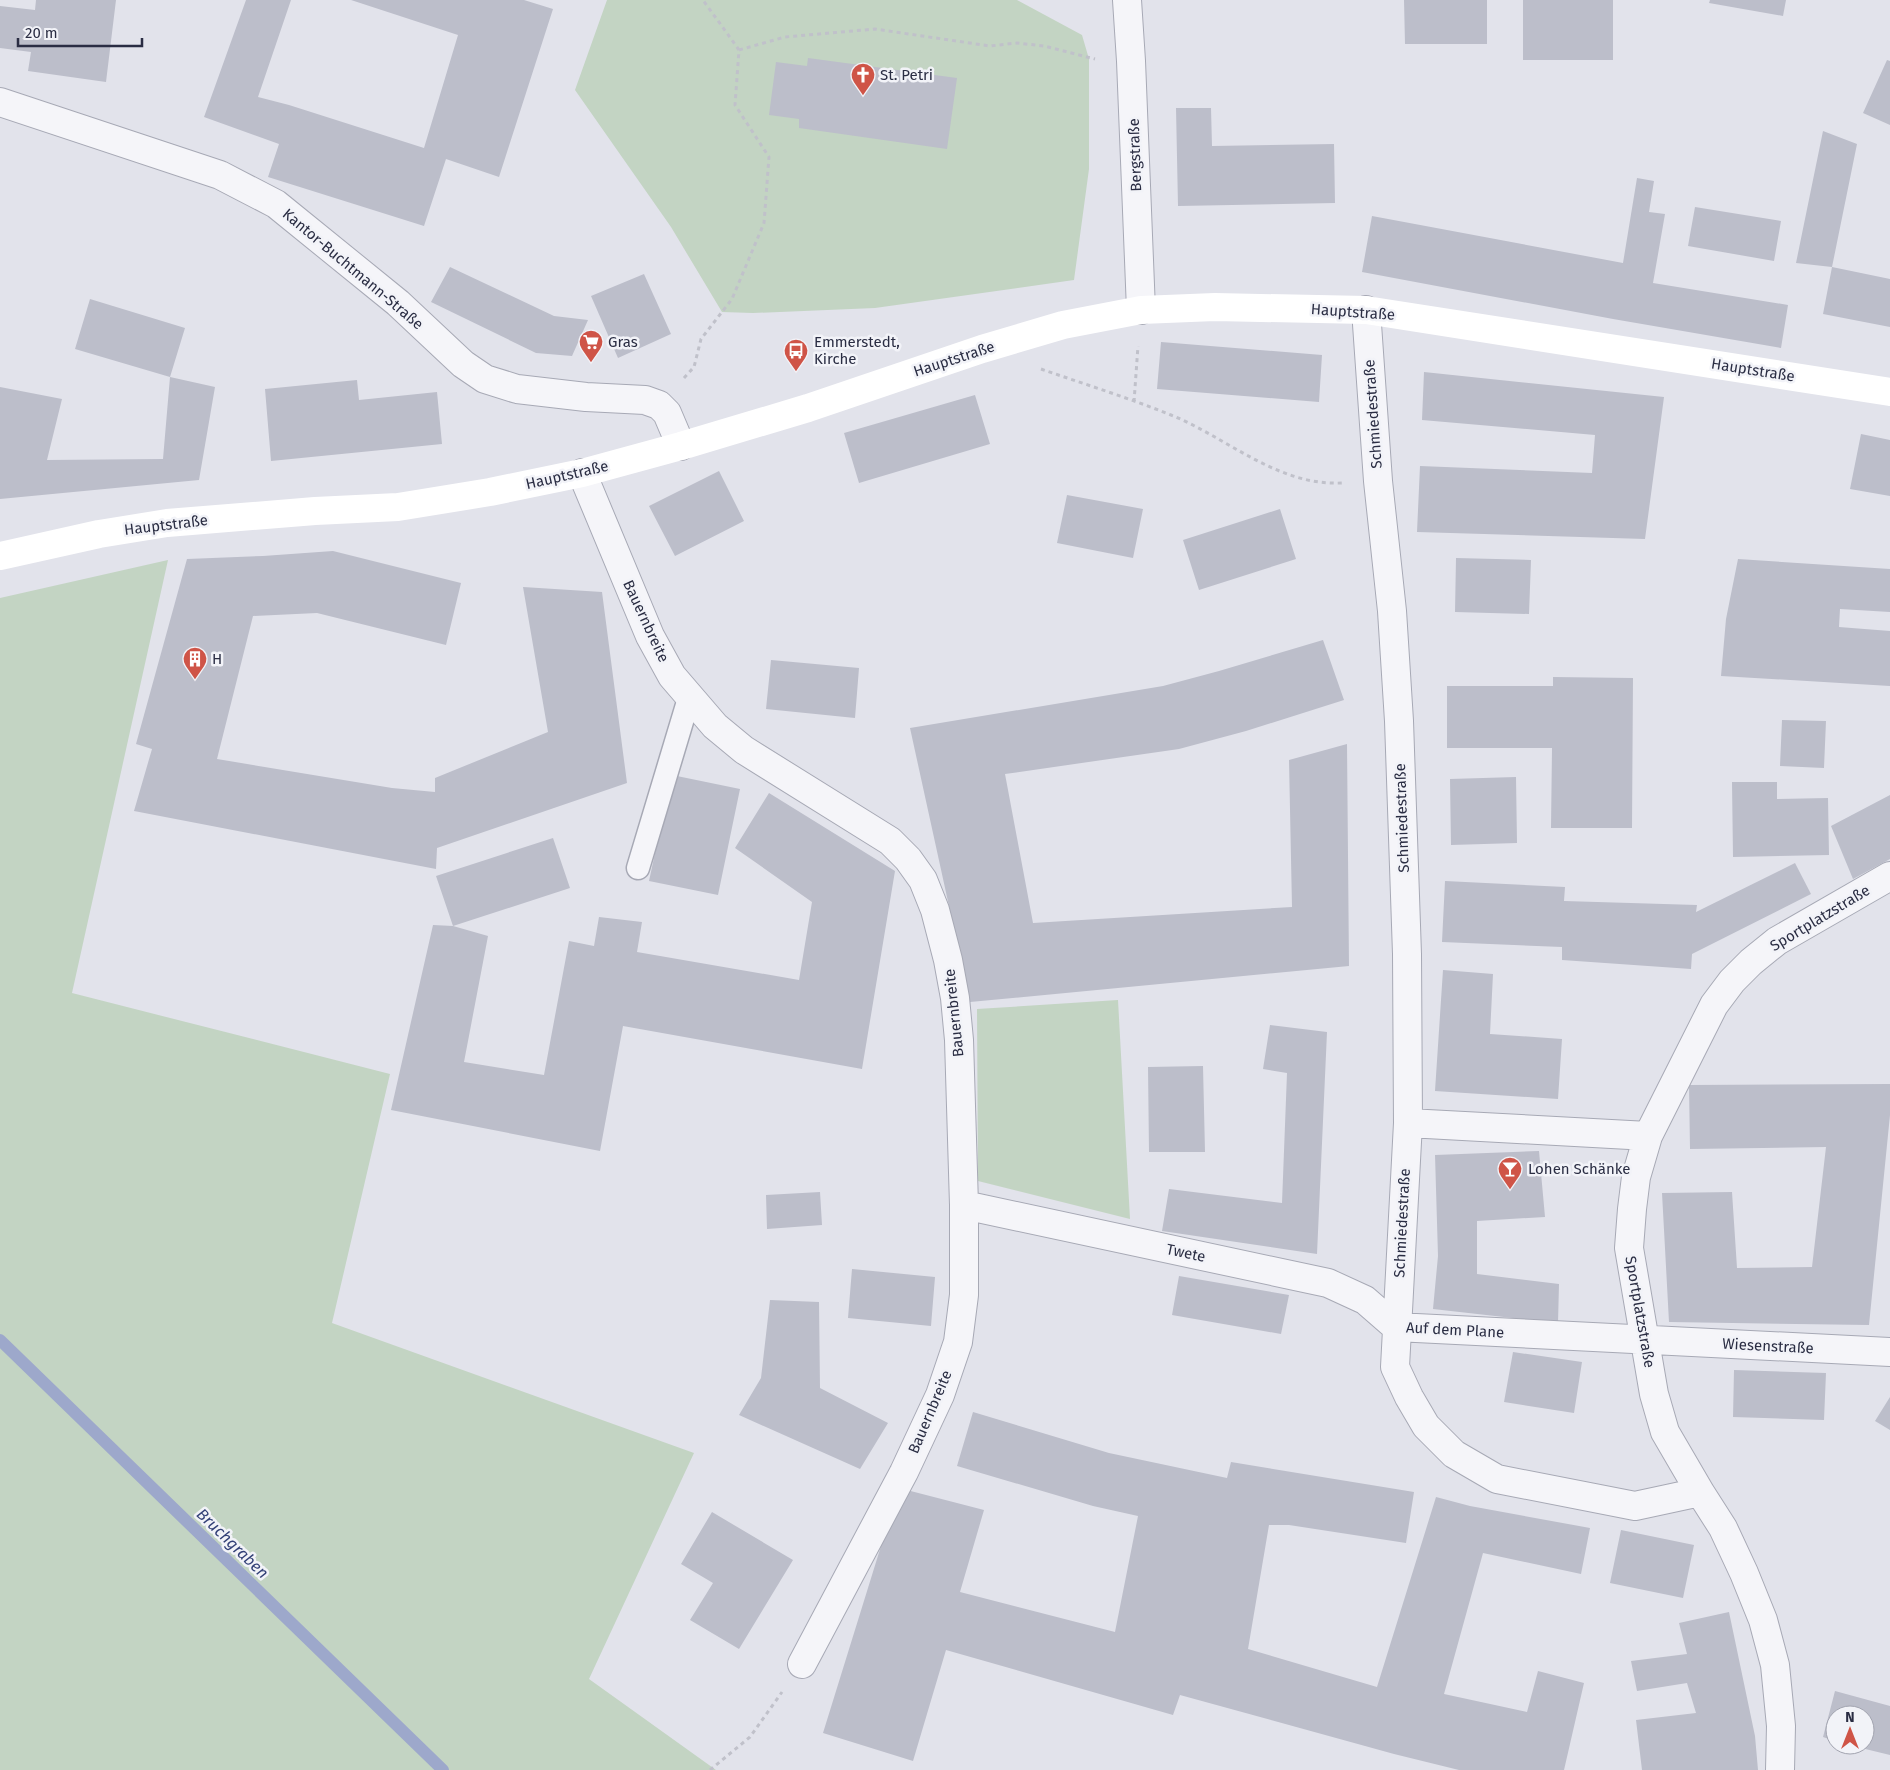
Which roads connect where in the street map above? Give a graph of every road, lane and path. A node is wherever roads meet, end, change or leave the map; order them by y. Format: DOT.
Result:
graph roads {
  1 [pos="703,0"];
  2 [pos="1127,0"];
  3 [pos="738,50"];
  4 [pos="1131,61"];
  5 [pos="0,102"];
  6 [pos="1141,310"];
  7 [pos="1366,310"];
  8 [pos="1035,367"];
  9 [pos="1890,392"];
  10 [pos="1134,402"];
  11 [pos="659,405"];
  12 [pos="681,446"];
  13 [pos="582,472"];
  14 [pos="1378,481"];
  15 [pos="0,556"];
  16 [pos="690,695"];
  17 [pos="638,868"];
  18 [pos="1890,876"];
  19 [pos="1408,1123"];
  20 [pos="1648,1136"];
  21 [pos="964,1206"];
  22 [pos="1396,1327"];
  23 [pos="1646,1339"];
  24 [pos="1890,1345"];
  25 [pos="1890,1352"];
  26 [pos="1700,1492"];
  27 [pos="802,1664"];
  28 [pos="710,1770"];
  29 [pos="1780,1770"];
  1 -- 3 [label="path"];
  2 -- 4 [label="street, Bergstraße"];
  3 -- 4 [label="path"];
  3 -- 11 [label="path"];
  4 -- 6 [label="street, Bergstraße"];
  5 -- 11 [label="street, Kantor-Buchtmann-Straße"];
  6 -- 7 [label="main road, Hauptstraße"];
  6 -- 10 [label="path"];
  6 -- 12 [label="main road, Hauptstraße"];
  7 -- 9 [label="main road, Hauptstraße"];
  7 -- 14 [label="street, Schmiedestraße"];
  8 -- 10 [label="path"];
  10 -- 14 [label="path"];
  11 -- 12 [label="street"];
  12 -- 13 [label="main road, Hauptstraße"];
  13 -- 15 [label="main road, Hauptstraße"];
  13 -- 16 [label="street, Bauernbreite"];
  14 -- 19 [label="street, Schmiedestraße"];
  16 -- 17 [label="lane"];
  16 -- 21 [label="street, Bauernbreite"];
  18 -- 20 [label="street, Sportplatzstraße"];
  19 -- 20 [label="street"];
  19 -- 22 [label="street, Schmiedestraße"];
  20 -- 23 [label="street, Sportplatzstraße"];
  21 -- 22 [label="street, Twete"];
  21 -- 27 [label="street, Bauernbreite"];
  22 -- 23 [label="street, Auf dem Plane"];
  22 -- 26 [label="street, Auf dem Plane"];
  23 -- 25 [label="street, Wiesenstraße"];
  23 -- 26 [label="street, Sportplatzstraße"];
  24 -- 25 [label="street"];
  26 -- 29 [label="street, Sportplatzstraße"];
  27 -- 28 [label="path"];
}
